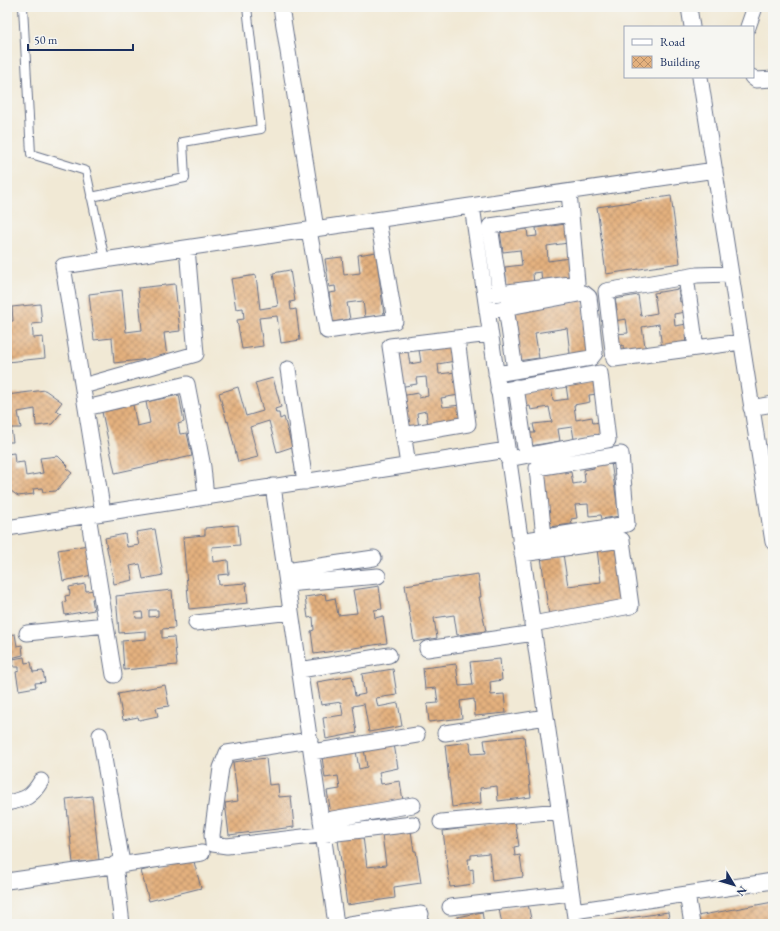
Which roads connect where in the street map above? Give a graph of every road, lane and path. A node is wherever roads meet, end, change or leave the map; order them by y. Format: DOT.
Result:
graph roads {
  1 [pos="23,7"];
  2 [pos="247,7"];
  3 [pos="281,7"];
  4 [pos="689,7"];
  5 [pos="755,7"];
  6 [pos="692,26"];
  7 [pos="748,26"];
  8 [pos="700,78"];
  9 [pos="753,78"];
  10 [pos="773,80"];
  11 [pos="714,170"];
  12 [pos="569,192"];
  13 [pos="91,197"];
  14 [pos="472,206"];
  15 [pos="571,214"];
  16 [pos="378,220"];
  17 [pos="313,229"];
  18 [pos="188,248"];
  19 [pos="104,260"];
  20 [pos="731,274"];
  21 [pos="686,277"];
  22 [pos="500,292"];
  23 [pos="484,295"];
  24 [pos="506,307"];
  25 [pos="487,311"];
  26 [pos="490,334"];
  27 [pos="457,339"];
  28 [pos="741,342"];
  29 [pos="696,348"];
  30 [pos="288,368"];
  31 [pos="515,370"];
  32 [pos="496,374"];
  33 [pos="83,386"];
  34 [pos="516,387"];
  35 [pos="498,392"];
  36 [pos="773,404"];
  37 [pos="86,408"];
  38 [pos="751,408"];
  39 [pos="403,435"];
  40 [pos="508,454"];
  41 [pos="526,455"];
  42 [pos="408,465"];
  43 [pos="305,482"];
  44 [pos="273,486"];
  45 [pos="206,497"];
  46 [pos="103,513"];
  47 [pos="88,515"];
  48 [pos="7,528"];
  49 [pos="544,537"];
  50 [pos="773,542"];
  51 [pos="521,547"];
  52 [pos="374,558"];
  53 [pos="378,576"];
  54 [pos="286,577"];
  55 [pos="291,612"];
  56 [pos="196,623"];
  57 [pos="106,625"];
  58 [pos="533,628"];
  59 [pos="27,633"];
  60 [pos="427,649"];
  61 [pos="389,655"];
  62 [pos="300,670"];
  63 [pos="114,675"];
  64 [pos="546,718"];
  65 [pos="445,733"];
  66 [pos="100,735"];
  67 [pos="417,735"];
  68 [pos="311,746"];
  69 [pos="41,781"];
  70 [pos="7,803"];
  71 [pos="413,805"];
  72 [pos="559,811"];
  73 [pos="441,822"];
  74 [pos="413,824"];
  75 [pos="322,828"];
  76 [pos="202,853"];
  77 [pos="118,864"];
  78 [pos="7,881"];
  79 [pos="773,881"];
  80 [pos="571,893"];
  81 [pos="687,894"];
  82 [pos="450,907"];
  83 [pos="421,914"];
  84 [pos="575,917"];
  85 [pos="122,924"];
  86 [pos="336,924"];
  87 [pos="349,924"];
  88 [pos="692,924"];
  1 -- 13 [label="lane"];
  2 -- 13 [label="lane"];
  3 -- 17 [label="street"];
  4 -- 6 [label="street"];
  5 -- 7 [label="street"];
  8 -- 11 [label="street"];
  9 -- 10 [label="street"];
  11 -- 12 [label="street"];
  11 -- 20 [label="street"];
  12 -- 14 [label="street"];
  12 -- 15 [label="street"];
  13 -- 19 [label="lane"];
  14 -- 16 [label="street"];
  14 -- 23 [label="street"];
  15 -- 22 [label="street"];
  15 -- 22 [label="street"];
  16 -- 17 [label="street"];
  16 -- 17 [label="street"];
  17 -- 18 [label="street"];
  18 -- 19 [label="street"];
  18 -- 33 [label="street"];
  19 -- 33 [label="street"];
  20 -- 21 [label="street"];
  20 -- 28 [label="street"];
  21 -- 29 [label="street"];
  21 -- 29 [label="street"];
  22 -- 23 [label="street"];
  23 -- 25 [label="street"];
  24 -- 25 [label="street"];
  24 -- 31 [label="street"];
  24 -- 31 [label="street"];
  25 -- 26 [label="street"];
  26 -- 27 [label="street"];
  26 -- 32 [label="street"];
  27 -- 39 [label="street"];
  27 -- 39 [label="street"];
  28 -- 29 [label="street"];
  28 -- 38 [label="street"];
  30 -- 43 [label="street"];
  31 -- 32 [label="street"];
  32 -- 35 [label="street"];
  33 -- 37 [label="street"];
  34 -- 35 [label="street"];
  34 -- 41 [label="street"];
  34 -- 41 [label="street"];
  35 -- 40 [label="street"];
  36 -- 38 [label="street"];
  37 -- 45 [label="street"];
  37 -- 46 [label="street"];
  38 -- 50 [label="street"];
  39 -- 42 [label="street"];
  40 -- 41 [label="street"];
  40 -- 42 [label="street"];
  40 -- 51 [label="street"];
  42 -- 43 [label="street"];
  43 -- 44 [label="street"];
  44 -- 45 [label="street"];
  44 -- 54 [label="street"];
  45 -- 46 [label="street"];
  46 -- 47 [label="street"];
  47 -- 48 [label="street"];
  47 -- 57 [label="street"];
  49 -- 49 [label="street"];
  49 -- 51 [label="street"];
  51 -- 58 [label="street"];
  51 -- 58 [label="street"];
  52 -- 54 [label="street"];
  53 -- 54 [label="street"];
  54 -- 55 [label="street"];
  55 -- 56 [label="street"];
  55 -- 62 [label="street"];
  57 -- 59 [label="street"];
  57 -- 63 [label="street"];
  58 -- 60 [label="street"];
  58 -- 64 [label="street"];
  61 -- 62 [label="street"];
  62 -- 68 [label="street"];
  64 -- 65 [label="street"];
  64 -- 72 [label="street"];
  66 -- 77 [label="street"];
  67 -- 68 [label="street"];
  68 -- 75 [label="street"];
  68 -- 75 [label="street"];
  69 -- 70 [label="street"];
  71 -- 75 [label="street"];
  72 -- 73 [label="street"];
  72 -- 80 [label="street"];
  74 -- 75 [label="street"];
  75 -- 86 [label="street"];
  76 -- 77 [label="street"];
  77 -- 78 [label="street"];
  77 -- 85 [label="street"];
  79 -- 81 [label="street"];
  80 -- 82 [label="street"];
  80 -- 84 [label="street"];
  81 -- 84 [label="street"];
  81 -- 88 [label="street"];
  83 -- 87 [label="street"];
}
